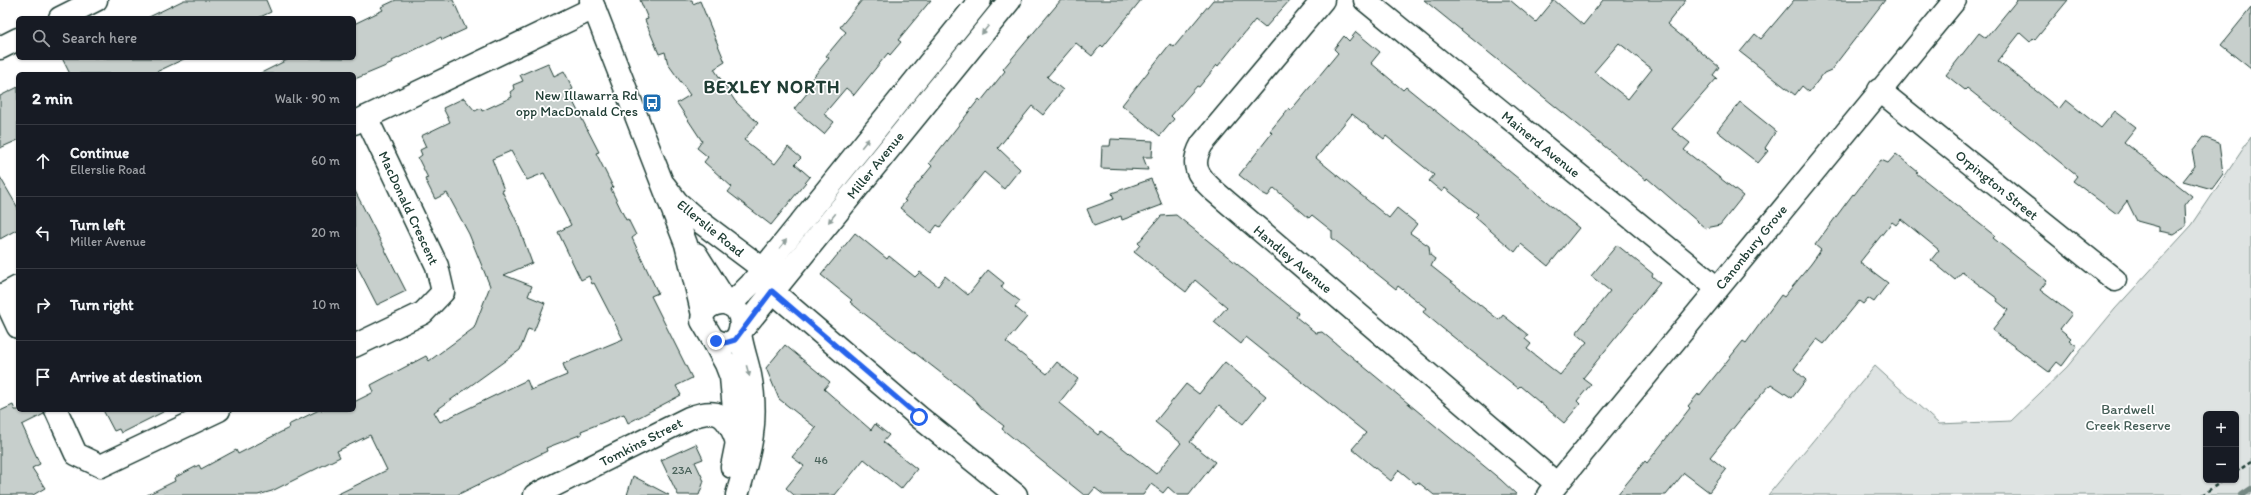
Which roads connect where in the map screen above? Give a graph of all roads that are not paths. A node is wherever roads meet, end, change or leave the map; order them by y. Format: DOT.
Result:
graph roads {
  1 [pos="96,0"];
  2 [pos="980,0"];
  3 [pos="1010,0"];
  4 [pos="1323,0"];
  5 [pos="1365,0"];
  6 [pos="1955,0"];
  7 [pos="592,4"];
  8 [pos="64,16"];
  9 [pos="16,40"];
  10 [pos="0,48"];
  11 [pos="1879,90"];
  12 [pos="360,120"];
  13 [pos="663,182"];
  14 [pos="678,223"];
  15 [pos="763,269"];
  16 [pos="2115,280"];
  17 [pos="1717,288"];
  18 [pos="16,289"];
  19 [pos="772,291"];
  20 [pos="728,304"];
  21 [pos="703,315"];
  22 [pos="16,323"];
  23 [pos="740,332"];
  24 [pos="712,338"];
  25 [pos="356,345"];
  26 [pos="57,412"];
  27 [pos="215,412"];
  28 [pos="737,442"];
  29 [pos="1552,489"];
  30 [pos="535,495"];
  31 [pos="724,495"];
  32 [pos="737,495"];
  33 [pos="1016,495"];
  1 -- 8 [label="street"];
  15 -- 2 [label="street, Miller Avenue, one-way"];
  3 -- 19 [label="street, Miller Avenue, one-way"];
  4 -- 29 [label="street, Handley Avenue"];
  5 -- 17 [label="street, Mainerd Avenue"];
  6 -- 11 [label="street, Canonbury Grove"];
  7 -- 12 [label="street, MacDonald Crescent"];
  7 -- 13 [label="street"];
  9 -- 10 [label="street"];
  11 -- 16 [label="street, Orpington Street"];
  11 -- 17 [label="street, Canonbury Grove"];
  12 -- 25 [label="street, MacDonald Crescent"];
  13 -- 14 [label="street"];
  13 -- 15 [label="street, Ellerslie Road"];
  14 -- 20 [label="street"];
  14 -- 21 [label="street"];
  15 -- 19 [label="street"];
  15 -- 20 [label="street, Miller Avenue"];
  17 -- 29 [label="street, Canonbury Grove"];
  18 -- 22 [label="street"];
  19 -- 23 [label="street, Miller Avenue"];
  19 -- 33 [label="street"];
  20 -- 21 [label="street"];
  20 -- 23 [label="street"];
  21 -- 24 [label="street"];
  23 -- 24 [label="street"];
  23 -- 32 [label="street, one-way"];
  24 -- 28 [label="street"];
  26 -- 27 [label="street"];
  28 -- 30 [label="street, Tomkins Street"];
  28 -- 31 [label="street"];
}
